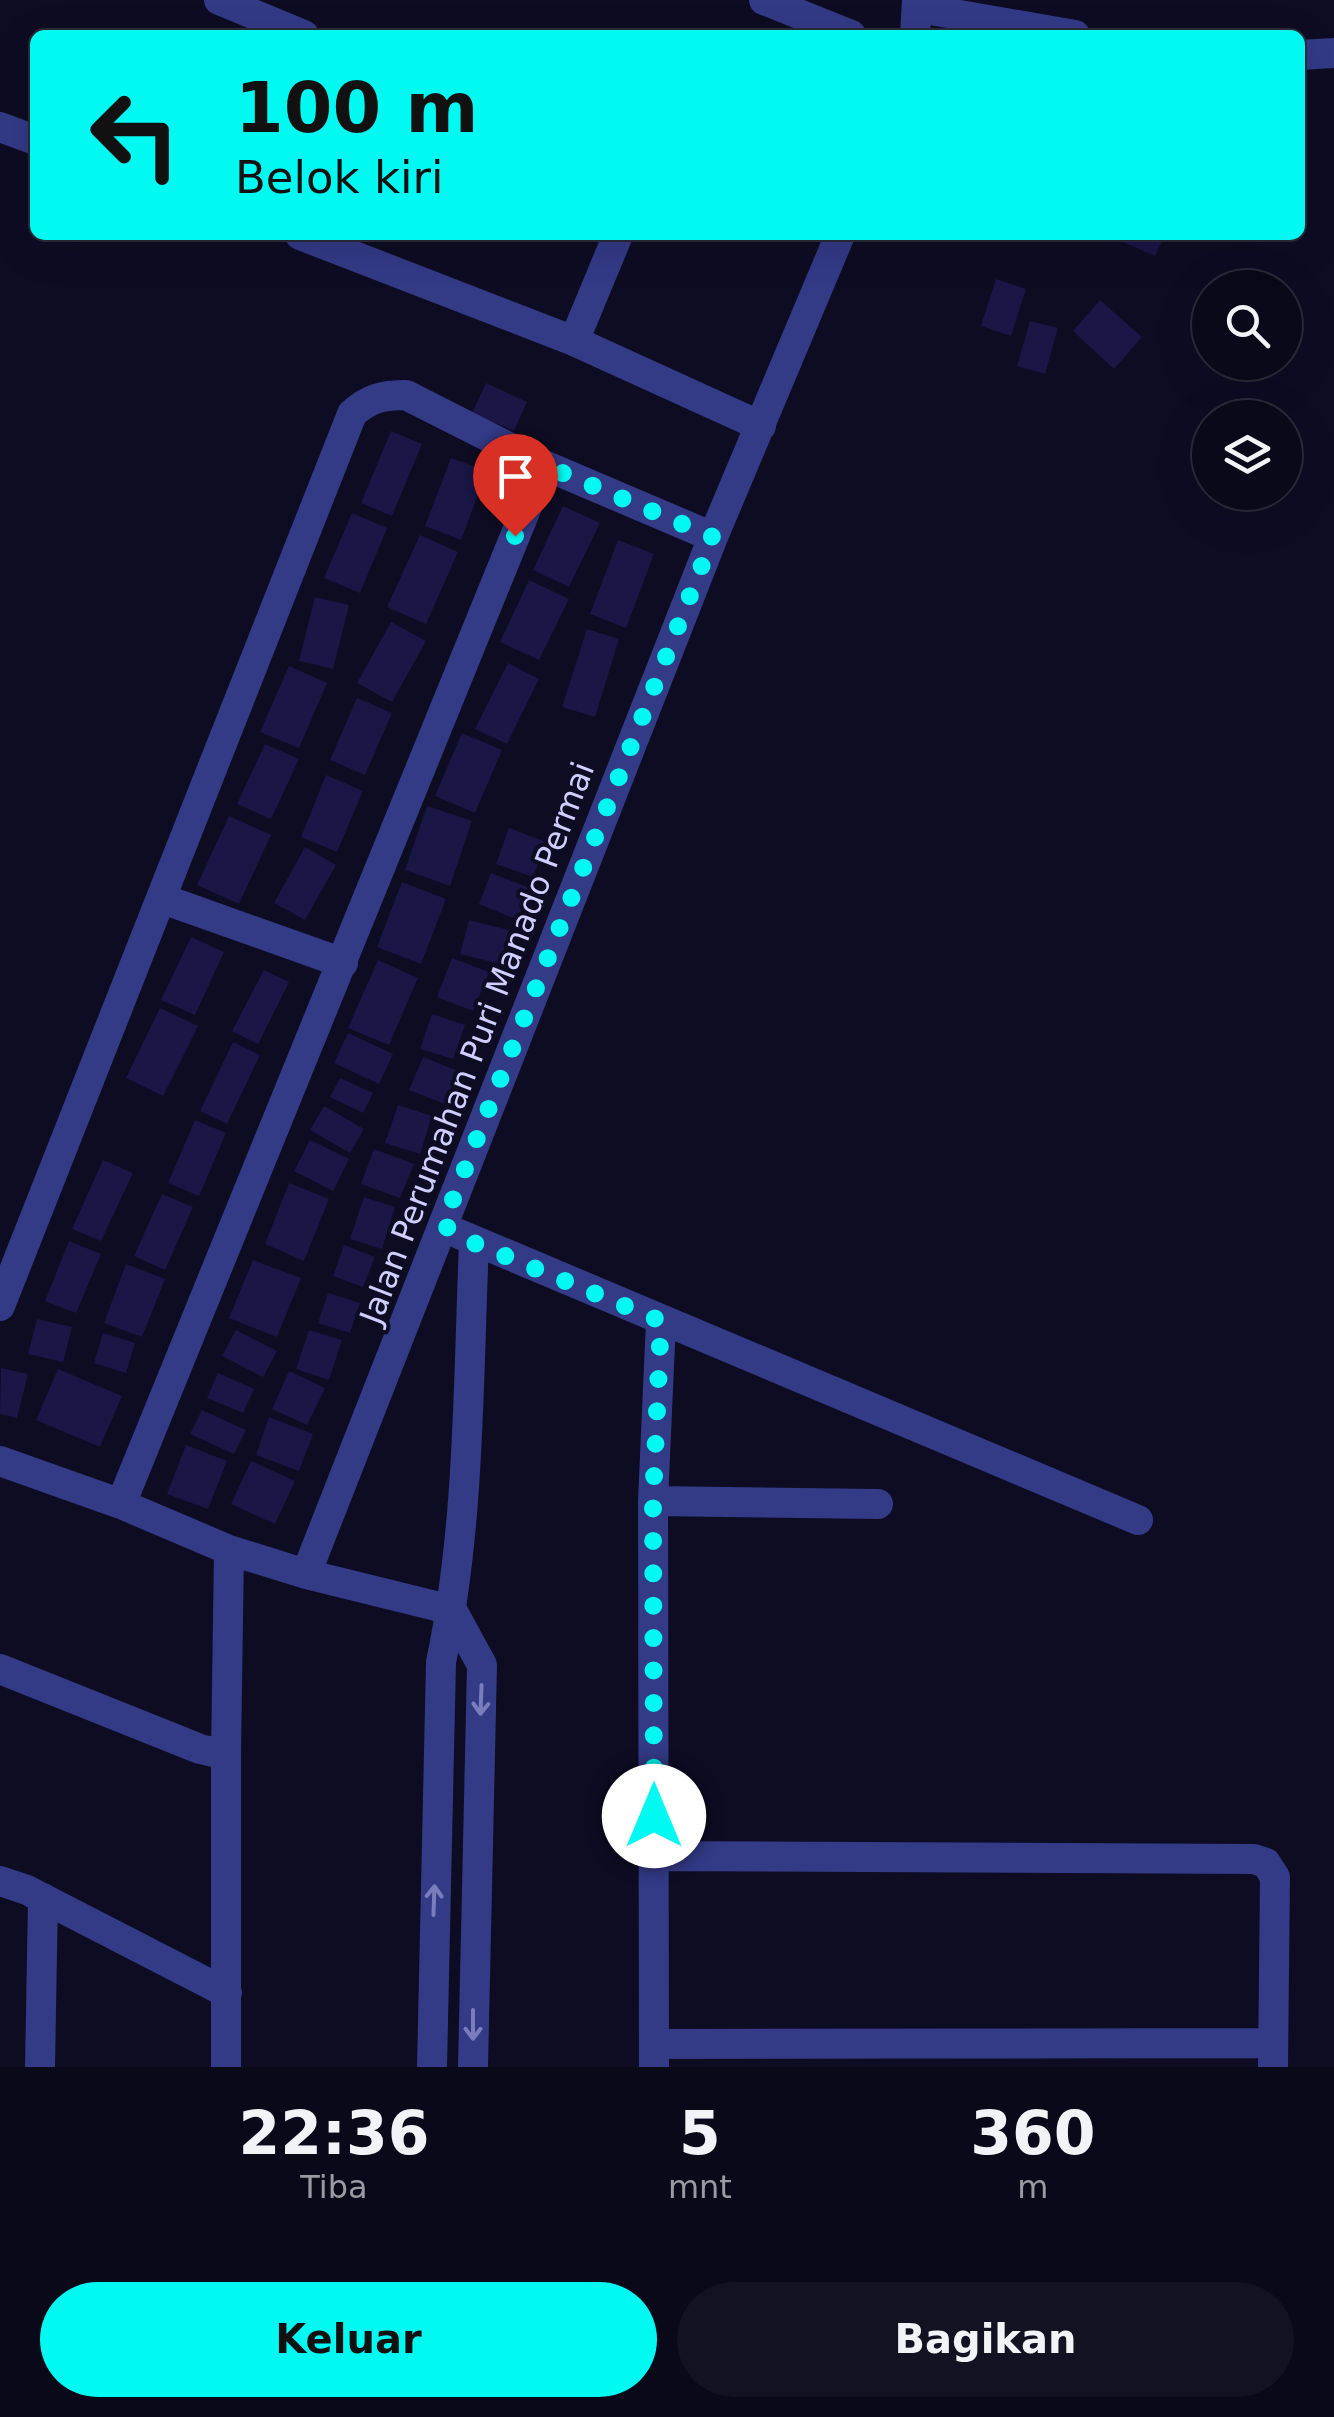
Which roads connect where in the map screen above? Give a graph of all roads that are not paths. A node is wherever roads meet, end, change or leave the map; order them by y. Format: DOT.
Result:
graph roads {
  1 [pos="219,0"];
  2 [pos="764,0"];
  3 [pos="917,14"];
  4 [pos="292,30"];
  5 [pos="839,30"];
  6 [pos="1037,30"];
  7 [pos="1334,53"];
  8 [pos="1305,56"];
  9 [pos="0,127"];
  10 [pos="30,138"];
  11 [pos="313,240"];
  12 [pos="616,240"];
  13 [pos="838,240"];
  14 [pos="574,341"];
  15 [pos="761,426"];
  16 [pos="544,465"];
  17 [pos="713,537"];
  18 [pos="163,900"];
  19 [pos="343,963"];
  20 [pos="443,1225"];
  21 [pos="474,1243"];
  22 [pos="0,1306"];
  23 [pos="661,1321"];
  24 [pos="0,1461"];
  25 [pos="653,1501"];
  26 [pos="121,1504"];
  27 [pos="878,1504"];
  28 [pos="1138,1520"];
  29 [pos="229,1550"];
  30 [pos="306,1574"];
  31 [pos="452,1610"];
  32 [pos="0,1669"];
  33 [pos="226,1755"];
  34 [pos="654,1856"];
  35 [pos="0,1881"];
  36 [pos="42,1898"];
  37 [pos="227,1993"];
  38 [pos="1273,2055"];
  39 [pos="654,2056"];
  40 [pos="40,2067"];
  41 [pos="226,2067"];
  42 [pos="432,2067"];
  43 [pos="473,2067"];
  1 -- 4 [label="street"];
  2 -- 5 [label="street"];
  3 -- 6 [label="street"];
  7 -- 8 [label="street"];
  9 -- 10 [label="street"];
  11 -- 14 [label="street"];
  12 -- 14 [label="street"];
  13 -- 15 [label="street, Jalan Perumahan Puri Manado Permai"];
  14 -- 15 [label="street"];
  15 -- 17 [label="street, Jalan Perumahan Puri Manado Permai"];
  16 -- 17 [label="street"];
  16 -- 18 [label="street"];
  16 -- 19 [label="street"];
  17 -- 20 [label="street, Jalan Perumahan Puri Manado Permai"];
  18 -- 19 [label="street"];
  18 -- 22 [label="street"];
  19 -- 26 [label="street"];
  20 -- 21 [label="street"];
  20 -- 30 [label="street, Jalan Perumahan Puri Manado Permai"];
  21 -- 23 [label="street"];
  21 -- 31 [label="street"];
  23 -- 25 [label="street"];
  23 -- 28 [label="street"];
  24 -- 26 [label="street"];
  25 -- 27 [label="street"];
  25 -- 34 [label="street"];
  26 -- 29 [label="street"];
  29 -- 30 [label="street"];
  29 -- 33 [label="street"];
  30 -- 31 [label="street"];
  42 -- 31 [label="street, one-way"];
  31 -- 43 [label="street, one-way"];
  32 -- 33 [label="street"];
  33 -- 37 [label="street"];
  34 -- 38 [label="street"];
  34 -- 39 [label="street"];
  35 -- 36 [label="street"];
  36 -- 37 [label="street"];
  36 -- 40 [label="street"];
  37 -- 41 [label="street"];
  38 -- 39 [label="street"];
}
